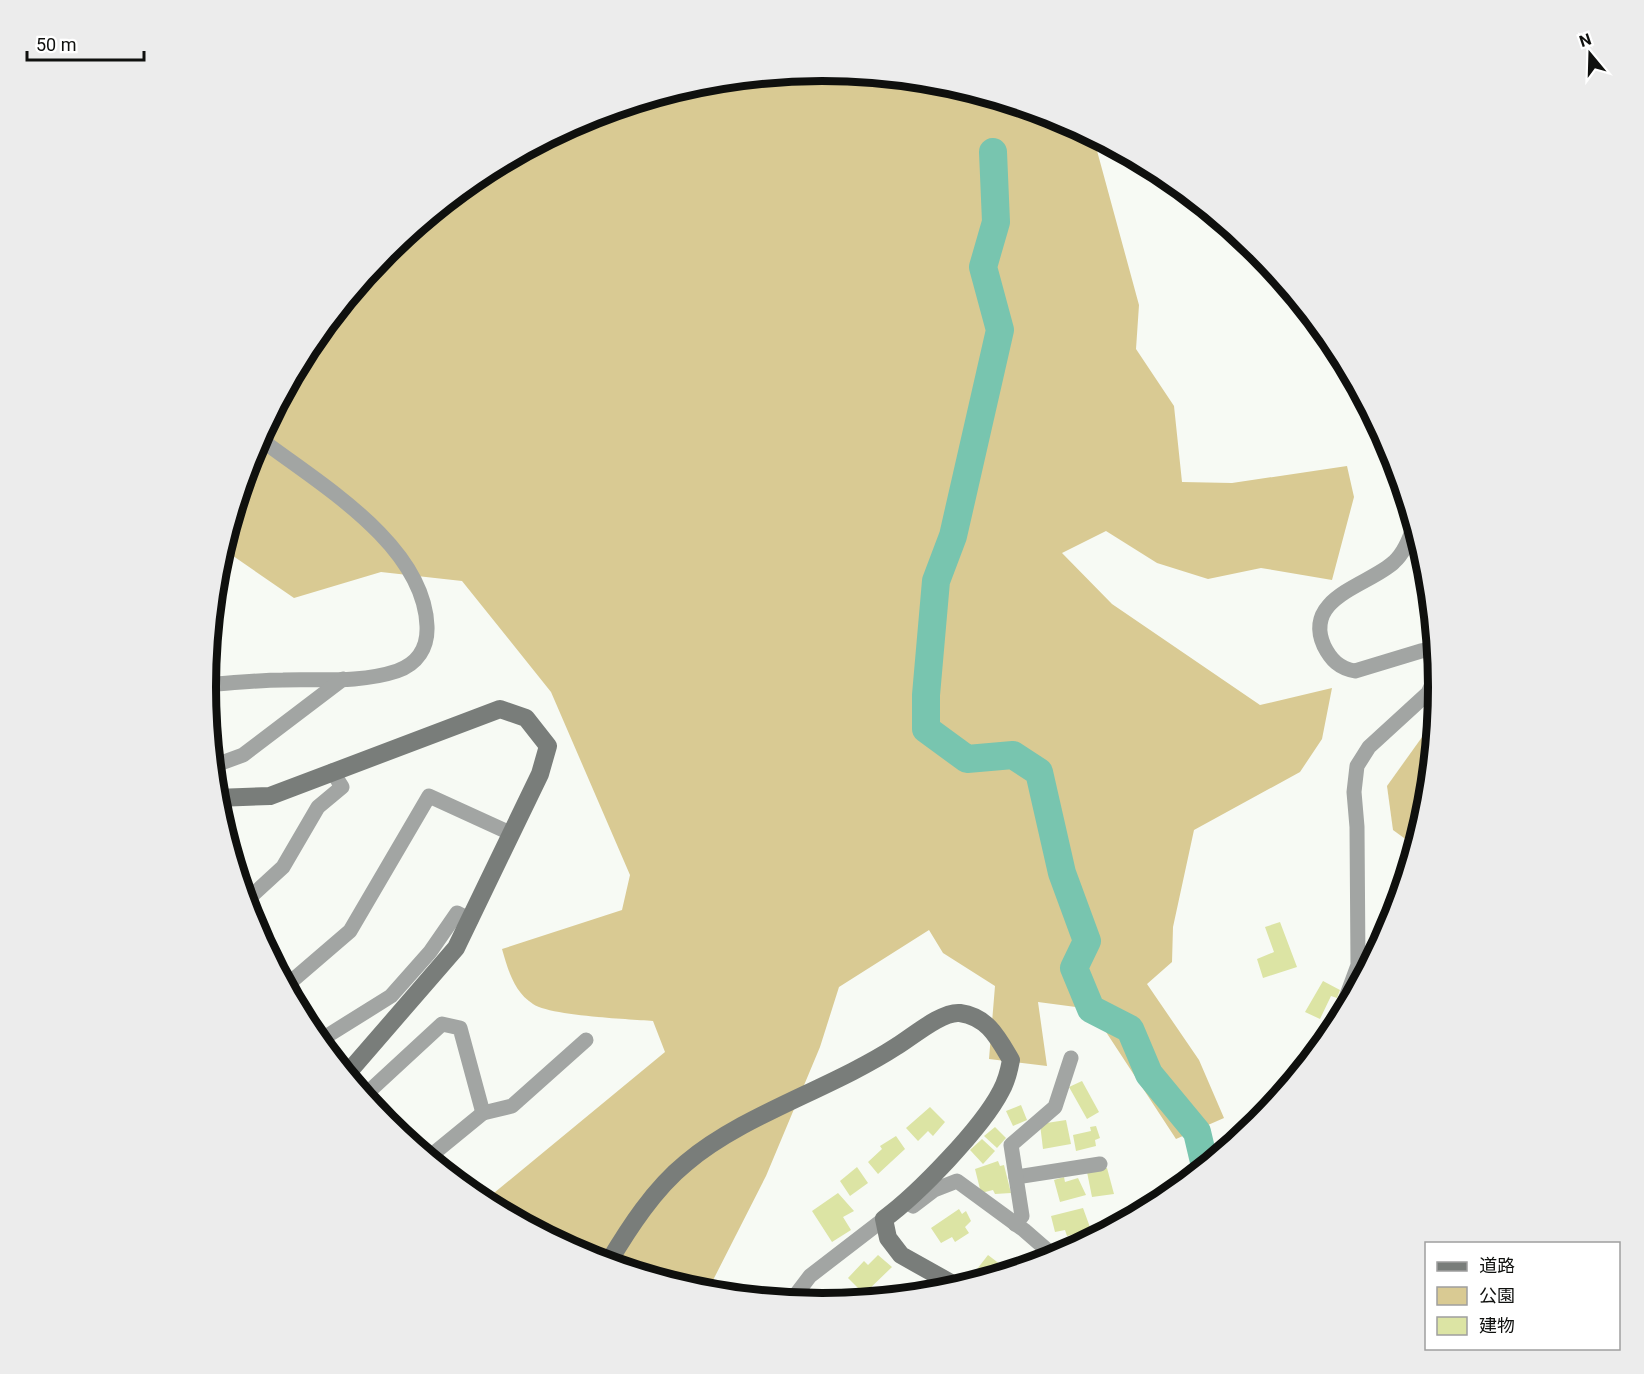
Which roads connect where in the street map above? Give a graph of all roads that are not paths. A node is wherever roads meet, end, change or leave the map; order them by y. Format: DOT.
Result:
graph roads {
  1 [pos="267,444"];
  2 [pos="1409,539"];
  3 [pos="1427,650"];
  4 [pos="342,679"];
  5 [pos="216,684"];
  6 [pos="1428,693"];
  7 [pos="221,763"];
  8 [pos="332,771"];
  9 [pos="227,798"];
  10 [pos="512,834"];
  11 [pos="253,895"];
  12 [pos="471,920"];
  13 [pos="1353,980"];
  14 [pos="292,981"];
  15 [pos="327,1036"];
  16 [pos="586,1040"];
  17 [pos="1071,1058"];
  18 [pos="351,1069"];
  19 [pos="370,1091"];
  20 [pos="483,1113"];
  21 [pos="434,1153"];
  22 [pos="1100,1164"];
  23 [pos="1016,1177"];
  24 [pos="907,1202"];
  25 [pos="884,1218"];
  26 [pos="1015,1224"];
  27 [pos="1046,1250"];
  28 [pos="613,1256"];
  29 [pos="945,1280"];
  30 [pos="797,1292"];
  1 -- 4 [label="street"];
  2 -- 3 [label="street"];
  4 -- 5 [label="street"];
  4 -- 7 [label="street"];
  6 -- 13 [label="street"];
  8 -- 9 [label="street"];
  8 -- 10 [label="street"];
  8 -- 11 [label="street"];
  10 -- 12 [label="street"];
  10 -- 14 [label="street"];
  12 -- 15 [label="street"];
  12 -- 18 [label="street"];
  16 -- 20 [label="street"];
  17 -- 23 [label="street"];
  19 -- 20 [label="street"];
  20 -- 21 [label="street"];
  22 -- 23 [label="street"];
  23 -- 26 [label="street"];
  24 -- 25 [label="street"];
  24 -- 26 [label="street"];
  24 -- 28 [label="street"];
  25 -- 29 [label="street"];
  25 -- 30 [label="street"];
  26 -- 27 [label="street"];
}
